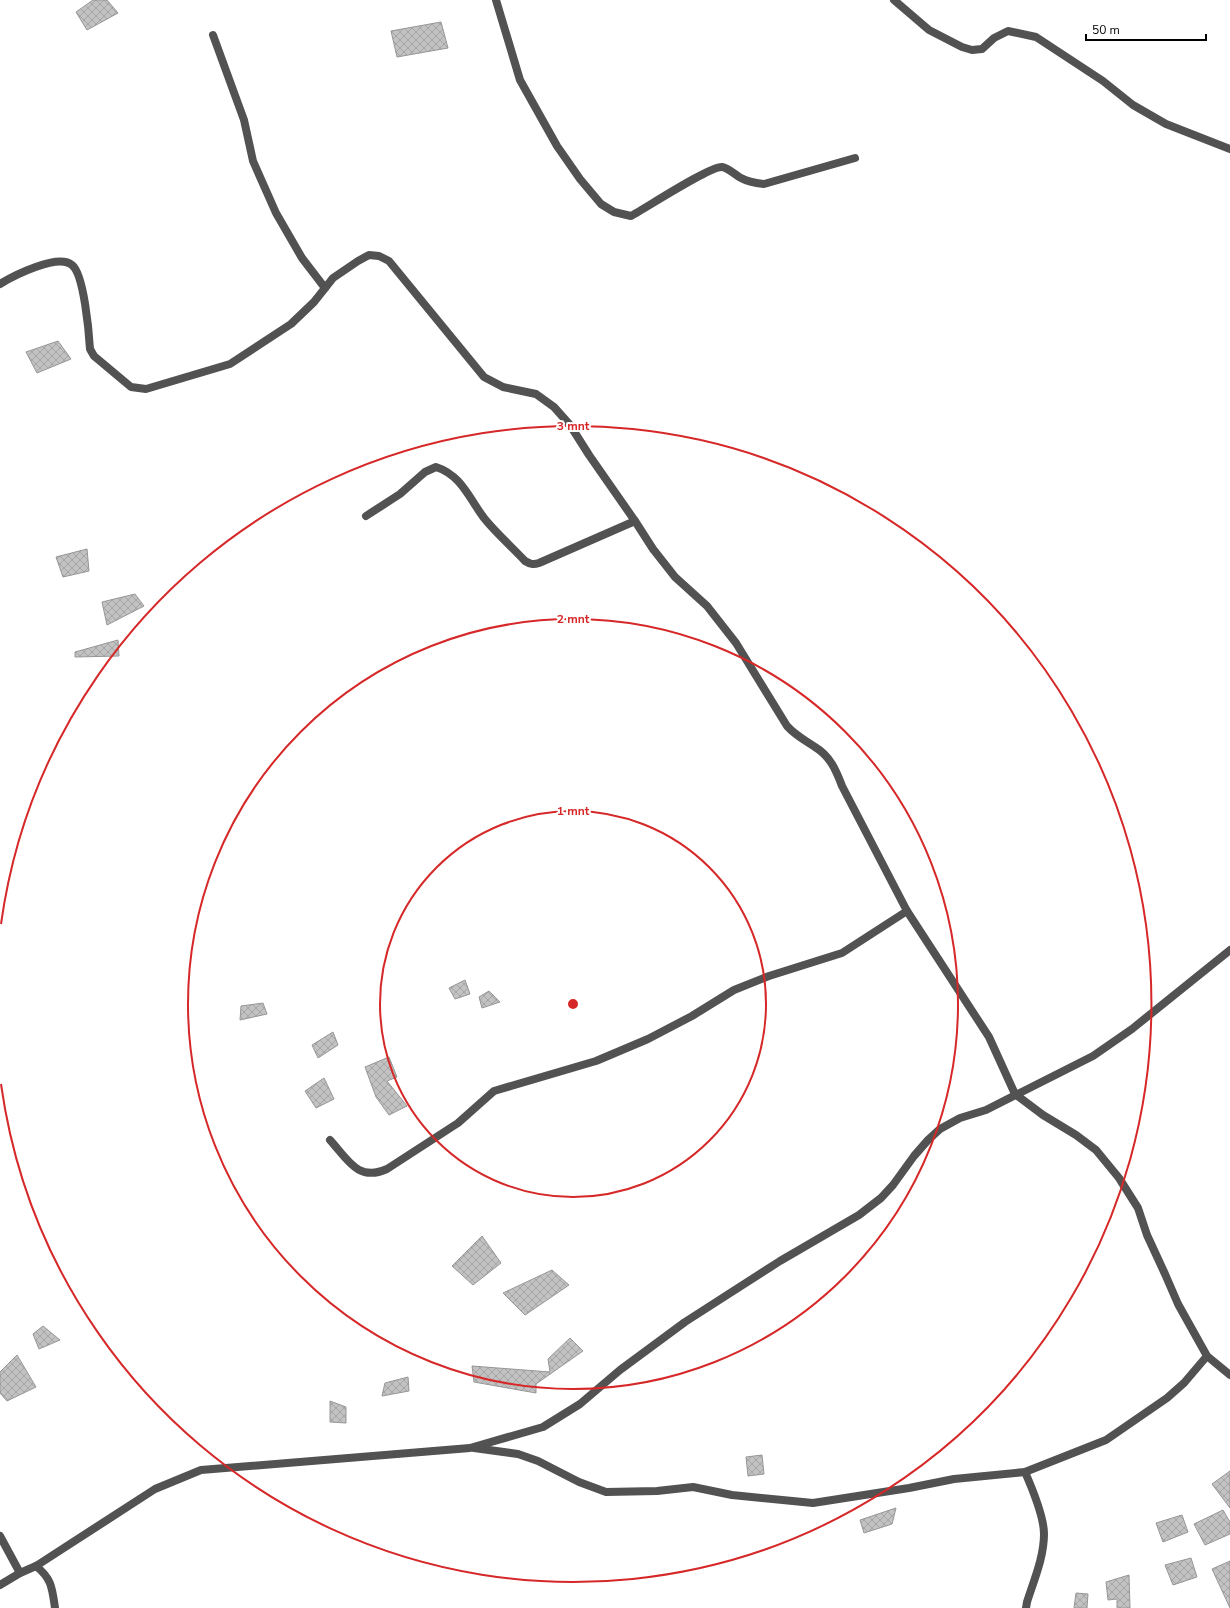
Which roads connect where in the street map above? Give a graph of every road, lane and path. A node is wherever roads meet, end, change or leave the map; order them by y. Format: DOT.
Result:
graph roads {
  1 [pos="496,0"];
  2 [pos="894,0"];
  3 [pos="213,35"];
  4 [pos="1230,149"];
  5 [pos="855,158"];
  6 [pos="0,284"];
  7 [pos="325,288"];
  8 [pos="366,516"];
  9 [pos="635,521"];
  10 [pos="907,911"];
  11 [pos="1230,950"];
  12 [pos="1016,1094"];
  13 [pos="330,1140"];
  14 [pos="1207,1356"];
  15 [pos="1230,1375"];
  16 [pos="470,1448"];
  17 [pos="1025,1472"];
  18 [pos="0,1536"];
  19 [pos="36,1566"];
  20 [pos="20,1573"];
  21 [pos="0,1585"];
  22 [pos="55,1608"];
  23 [pos="1026,1608"];
  1 -- 5 [label="street"];
  2 -- 4 [label="street"];
  3 -- 7 [label="street"];
  6 -- 7 [label="street"];
  7 -- 9 [label="street"];
  8 -- 9 [label="street"];
  9 -- 10 [label="street"];
  10 -- 12 [label="street"];
  10 -- 13 [label="street"];
  11 -- 12 [label="street"];
  12 -- 14 [label="street"];
  12 -- 16 [label="street"];
  14 -- 15 [label="street"];
  14 -- 17 [label="street"];
  16 -- 17 [label="street"];
  16 -- 19 [label="street"];
  17 -- 23 [label="street"];
  18 -- 20 [label="street"];
  19 -- 20 [label="street"];
  19 -- 22 [label="street"];
  20 -- 21 [label="street"];
}
